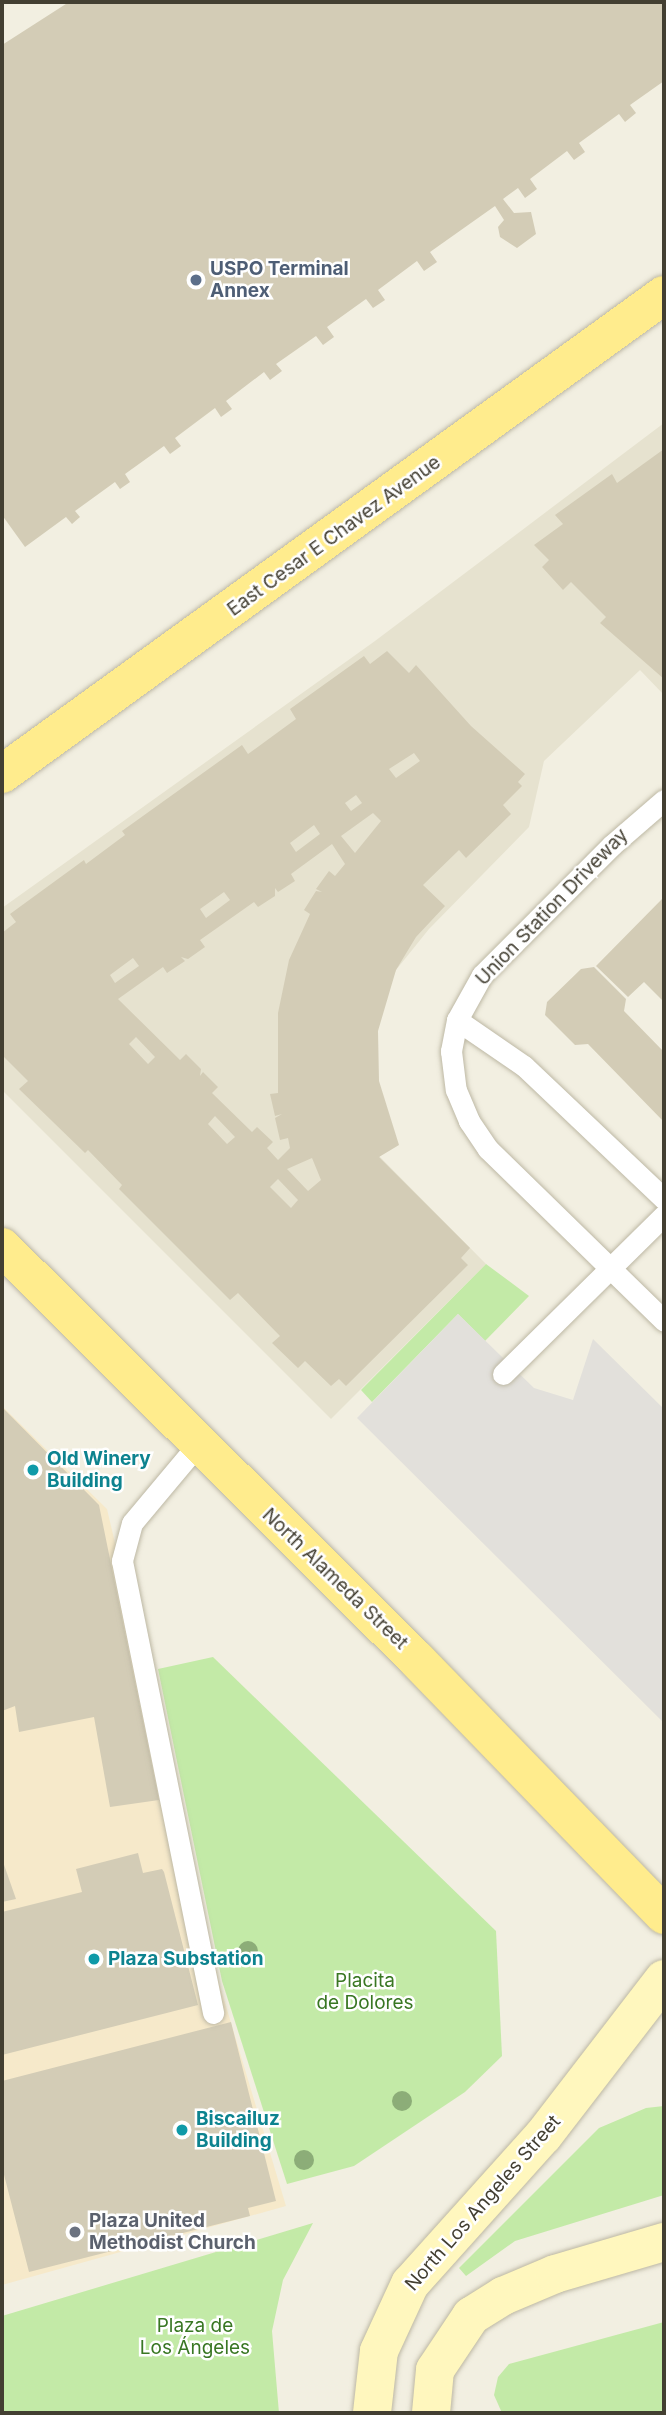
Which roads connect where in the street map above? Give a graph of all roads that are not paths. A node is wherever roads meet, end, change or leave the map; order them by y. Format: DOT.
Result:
graph roads {
  1 [pos="664,295"];
  2 [pos="2,774"];
  3 [pos="663,799"];
  4 [pos="457,1020"];
  5 [pos="664,1199"];
  6 [pos="664,1215"];
  7 [pos="2,1247"];
  8 [pos="611,1267"];
  9 [pos="664,1321"];
  10 [pos="503,1374"];
  11 [pos="199,1443"];
  12 [pos="664,1915"];
  13 [pos="664,1979"];
  14 [pos="214,2013"];
  15 [pos="664,2242"];
  16 [pos="372,2413"];
  17 [pos="431,2413"];
  1 -- 2 [label="main road, East Cesar E Chavez Avenue"];
  3 -- 4 [label="lane, Union Station Driveway"];
  4 -- 5 [label="lane"];
  4 -- 8 [label="lane, Union Station Driveway"];
  6 -- 8 [label="lane"];
  7 -- 11 [label="main road, North Alameda Street"];
  8 -- 9 [label="lane, Union Station Driveway"];
  8 -- 10 [label="lane"];
  11 -- 12 [label="main road, North Alameda Street"];
  11 -- 14 [label="lane"];
  13 -- 16 [label="main road, North Los Angeles Street"];
  15 -- 17 [label="main road"];
}
